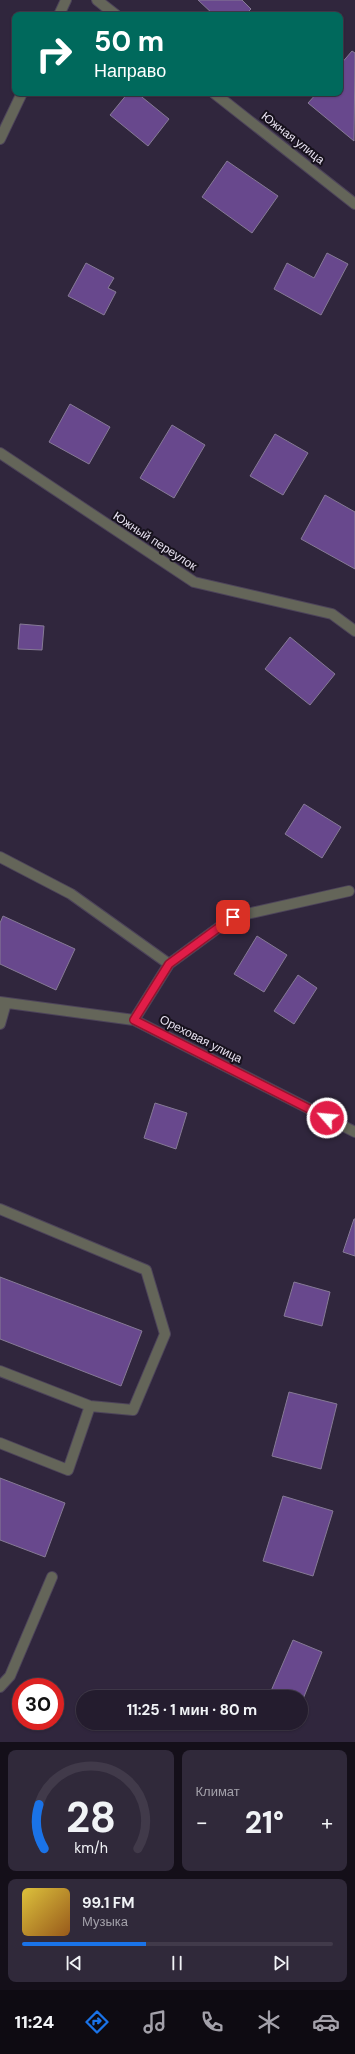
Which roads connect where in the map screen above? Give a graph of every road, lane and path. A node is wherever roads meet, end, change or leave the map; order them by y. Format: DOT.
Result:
graph roads {
  1 [pos="66,0"];
  2 [pos="96,0"];
  3 [pos="60,12"];
  4 [pos="112,12"];
  5 [pos="21,96"];
  6 [pos="218,96"];
  7 [pos="0,139"];
  8 [pos="355,204"];
  9 [pos="0,453"];
  10 [pos="355,632"];
  11 [pos="0,857"];
  12 [pos="349,891"];
  13 [pos="169,964"];
  14 [pos="3,1003"];
  15 [pos="134,1020"];
  16 [pos="0,1024"];
  17 [pos="355,1132"];
  18 [pos="0,1209"];
  19 [pos="0,1371"];
  20 [pos="90,1406"];
  21 [pos="0,1443"];
  22 [pos="52,1578"];
  23 [pos="0,1687"];
  1 -- 3 [label="street"];
  2 -- 4 [label="street"];
  5 -- 7 [label="street"];
  6 -- 8 [label="street, Южная улица"];
  9 -- 10 [label="street, Южный переулок"];
  11 -- 13 [label="street"];
  12 -- 13 [label="street"];
  13 -- 15 [label="street"];
  14 -- 15 [label="street, Ореховая улица"];
  14 -- 16 [label="street"];
  15 -- 17 [label="street, Ореховая улица"];
  18 -- 20 [label="street"];
  19 -- 20 [label="street"];
  20 -- 21 [label="street"];
  22 -- 23 [label="street"];
}
